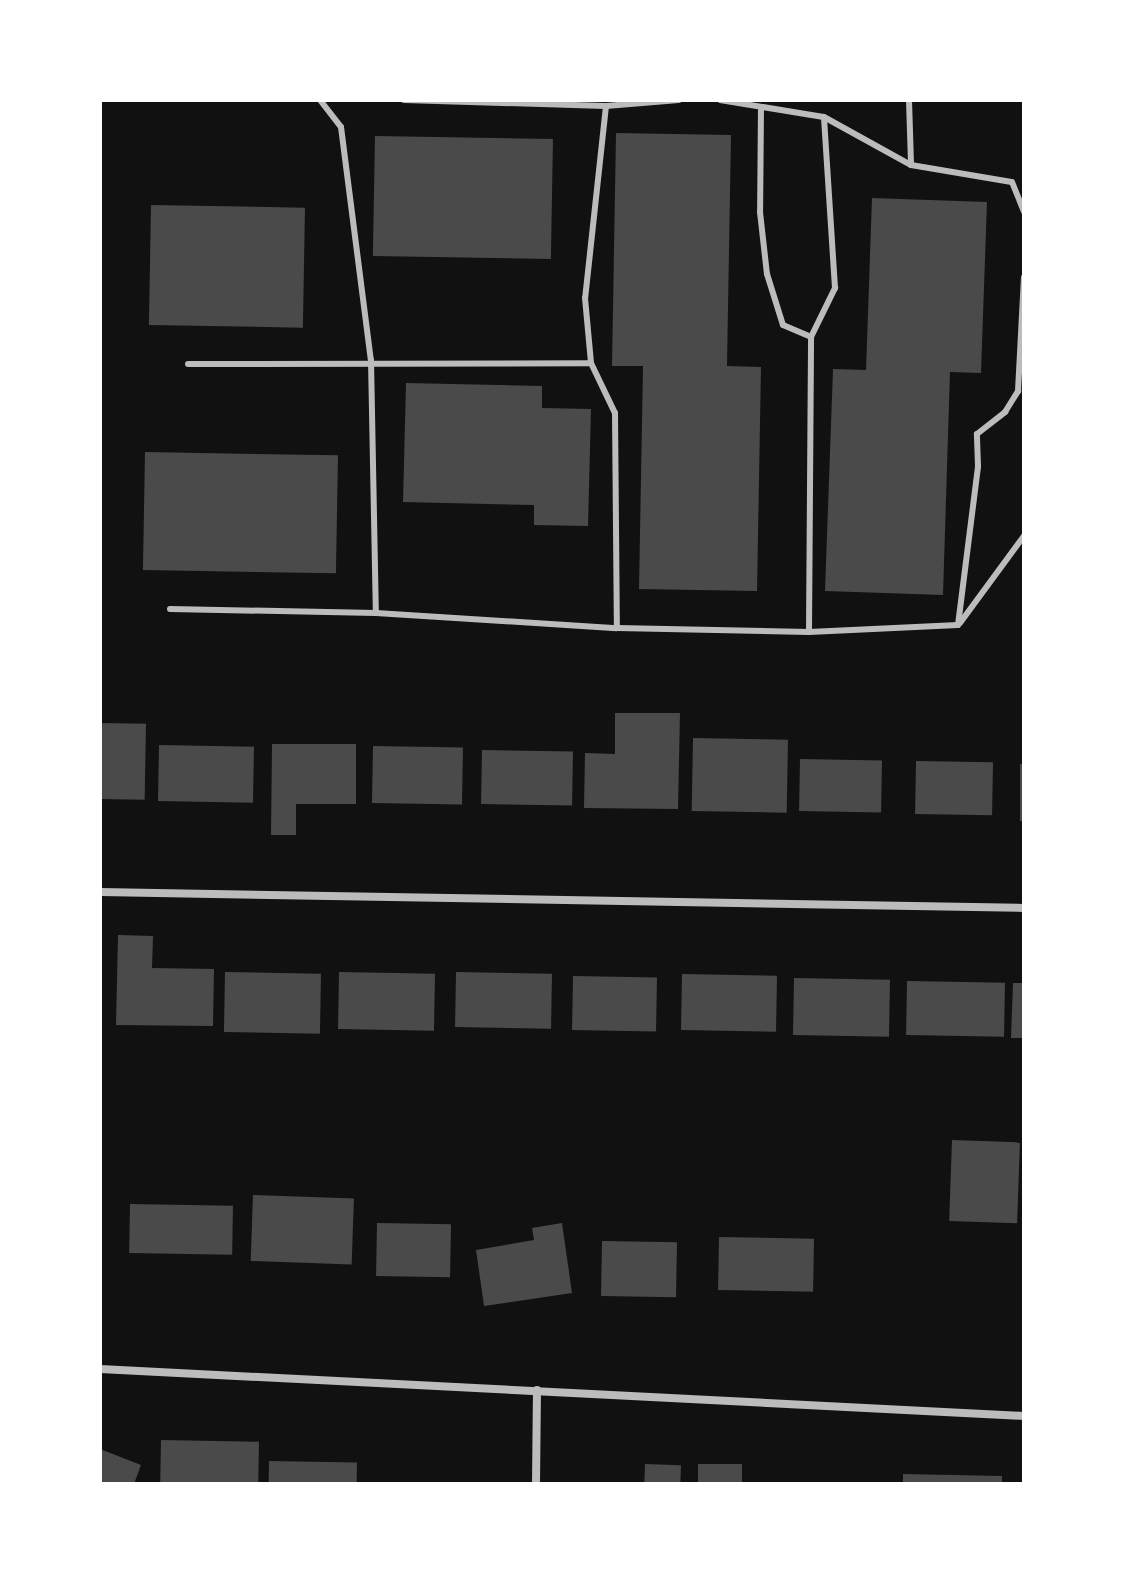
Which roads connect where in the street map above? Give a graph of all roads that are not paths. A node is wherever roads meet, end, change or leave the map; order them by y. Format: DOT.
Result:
graph roads {
  1 [pos="320,100"];
  2 [pos="404,100"];
  3 [pos="679,100"];
  4 [pos="720,100"];
  5 [pos="909,100"];
  6 [pos="606,106"];
  7 [pos="761,107"];
  8 [pos="824,117"];
  9 [pos="911,165"];
  10 [pos="1024,212"];
  11 [pos="1024,277"];
  12 [pos="1023,334"];
  13 [pos="811,337"];
  14 [pos="371,360"];
  15 [pos="591,363"];
  16 [pos="188,364"];
  17 [pos="1024,536"];
  18 [pos="170,609"];
  19 [pos="376,613"];
  20 [pos="958,625"];
  21 [pos="617,628"];
  22 [pos="809,632"];
  23 [pos="100,892"];
  24 [pos="1024,908"];
  25 [pos="100,1369"];
  26 [pos="537,1390"];
  27 [pos="1024,1416"];
  28 [pos="536,1484"];
  1 -- 14 [label="lane"];
  2 -- 6 [label="lane"];
  3 -- 6 [label="lane"];
  4 -- 7 [label="lane"];
  5 -- 9 [label="lane"];
  6 -- 15 [label="lane"];
  7 -- 8 [label="lane"];
  7 -- 13 [label="lane"];
  8 -- 9 [label="lane"];
  8 -- 13 [label="lane"];
  9 -- 10 [label="lane"];
  11 -- 12 [label="lane"];
  12 -- 20 [label="lane"];
  13 -- 22 [label="lane"];
  14 -- 15 [label="lane"];
  14 -- 16 [label="lane"];
  14 -- 19 [label="lane"];
  15 -- 21 [label="lane"];
  17 -- 20 [label="lane"];
  18 -- 19 [label="lane"];
  19 -- 21 [label="lane"];
  20 -- 22 [label="lane"];
  21 -- 22 [label="lane"];
  23 -- 24 [label="street"];
  25 -- 26 [label="street"];
  26 -- 27 [label="street"];
  26 -- 28 [label="street"];
}
